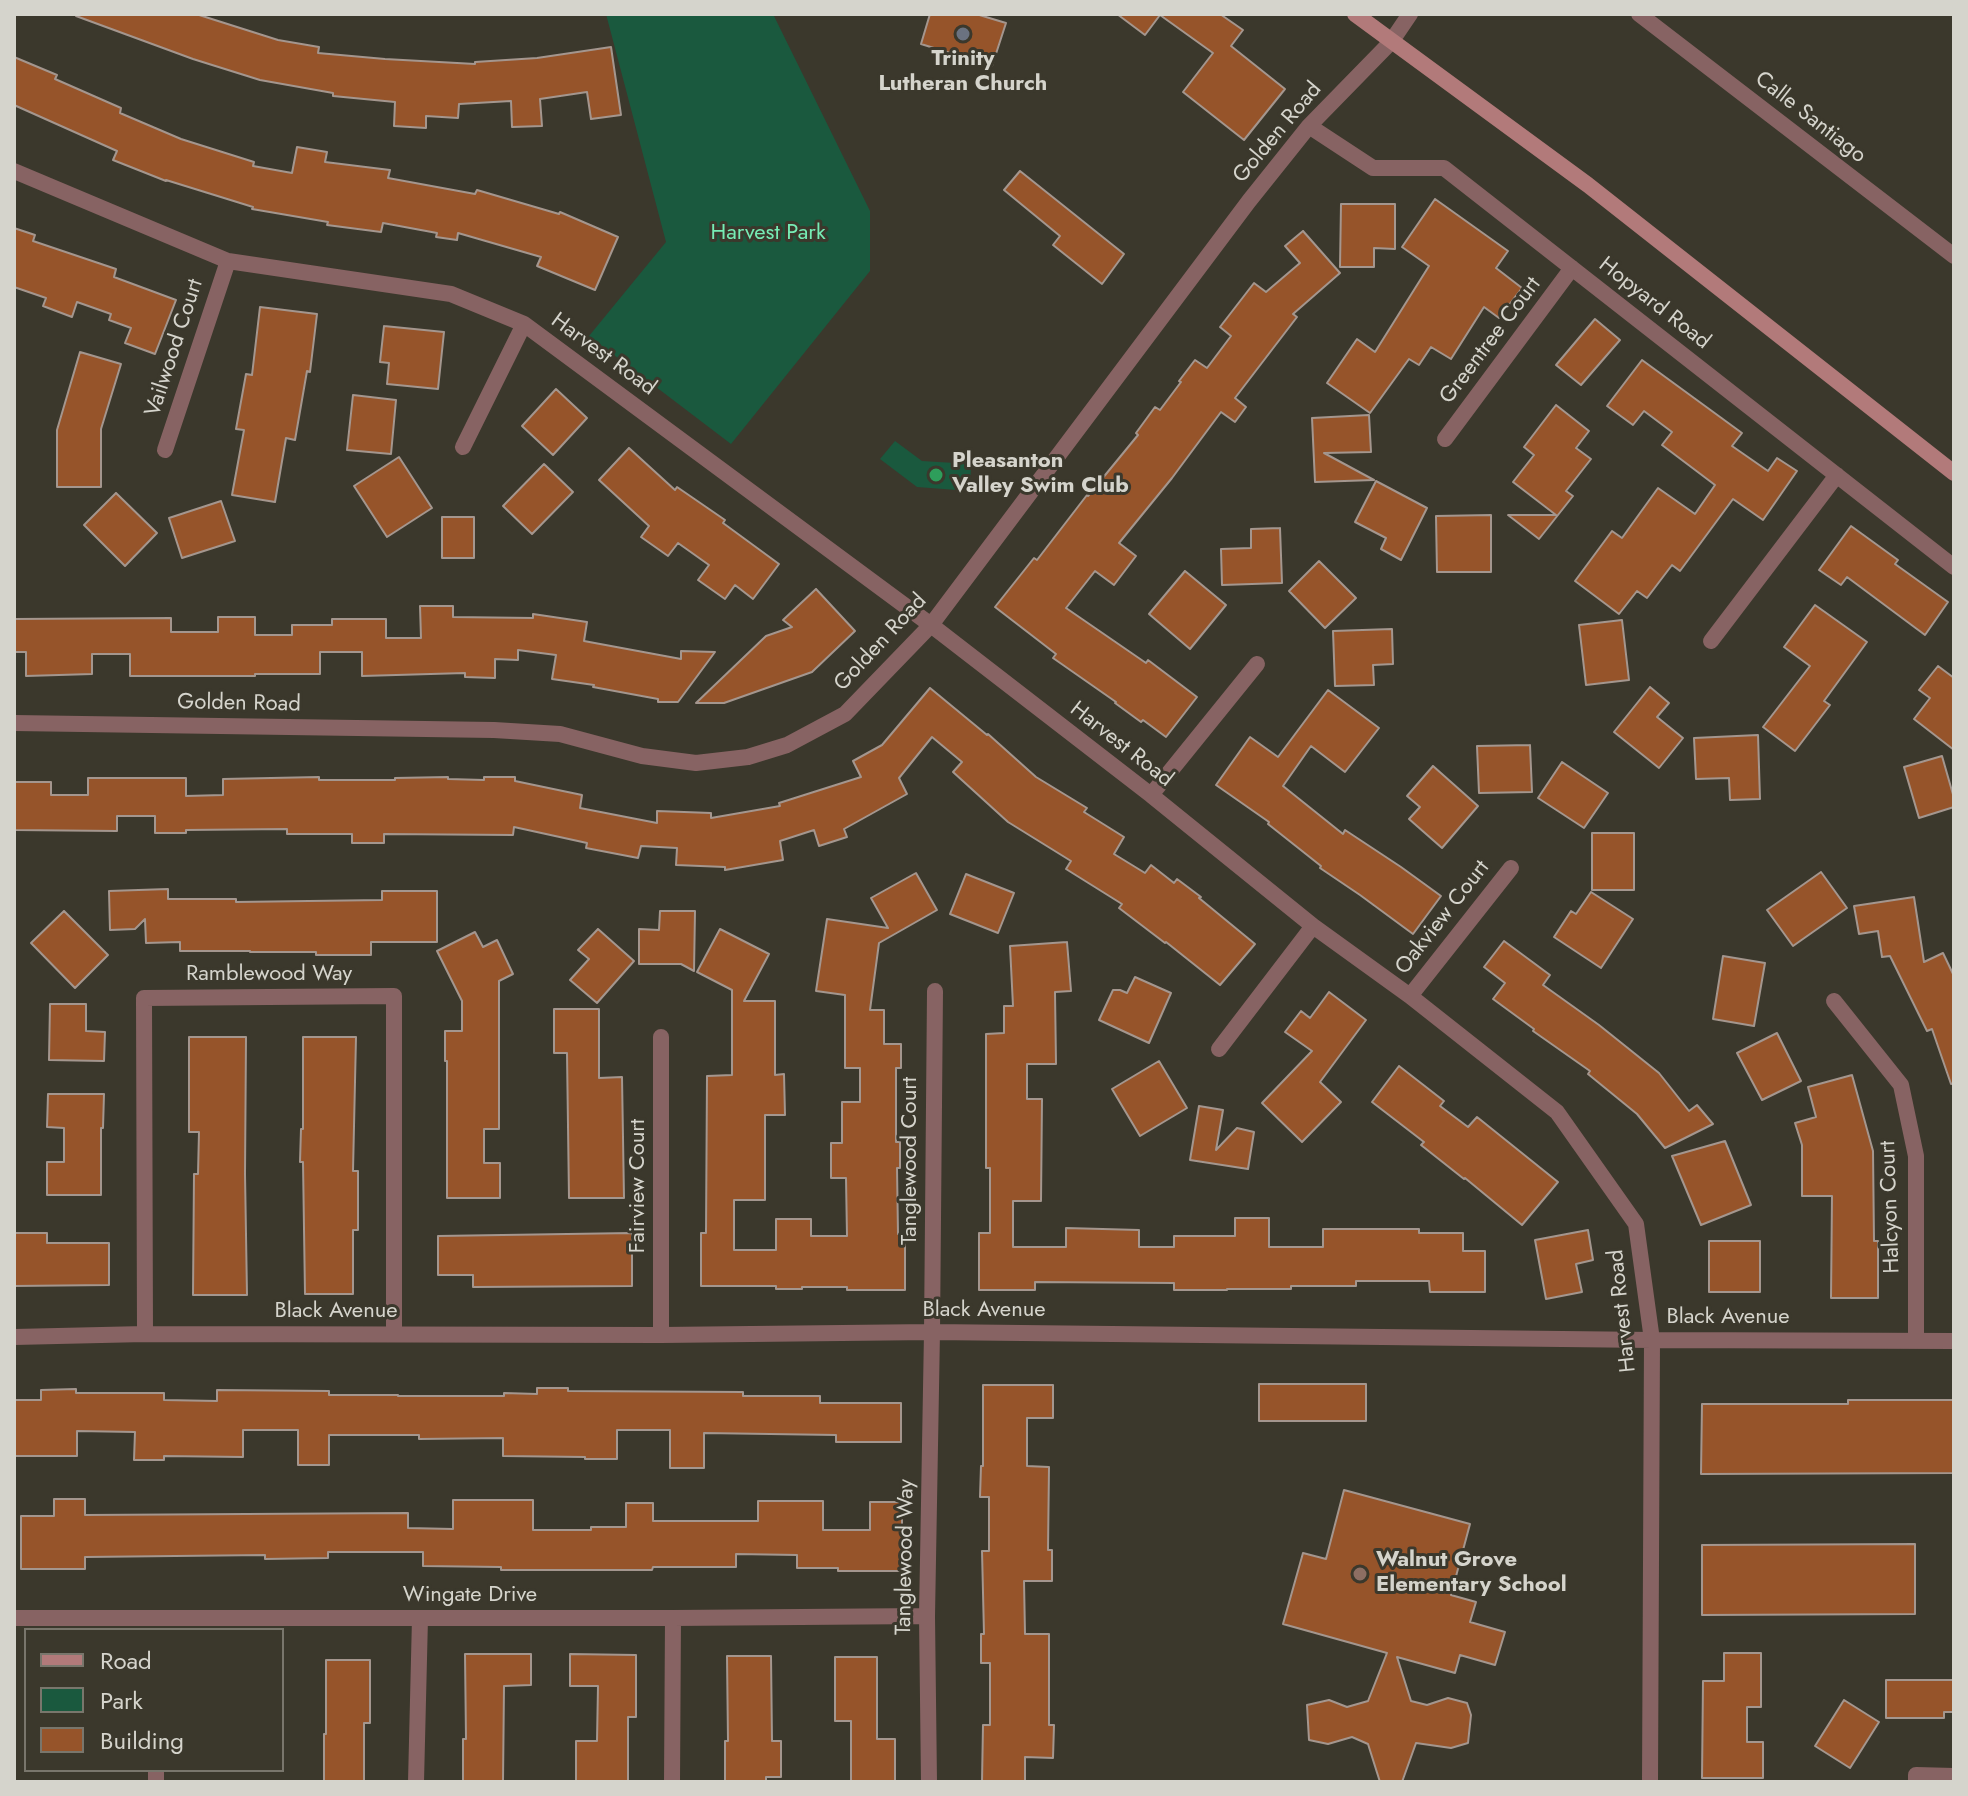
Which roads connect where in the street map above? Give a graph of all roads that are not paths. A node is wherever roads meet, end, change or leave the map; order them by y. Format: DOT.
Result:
graph roads {
  1 [pos="1355,14"];
  2 [pos="1410,14"];
  3 [pos="1639,14"];
  4 [pos="1391,42"];
  5 [pos="1309,126"];
  6 [pos="14,171"];
  7 [pos="1954,256"];
  8 [pos="228,261"];
  9 [pos="1572,268"];
  10 [pos="524,324"];
  11 [pos="1445,439"];
  12 [pos="463,447"];
  13 [pos="165,450"];
  14 [pos="1954,473"];
  15 [pos="1837,475"];
  16 [pos="1954,567"];
  17 [pos="931,625"];
  18 [pos="1711,641"];
  19 [pos="1257,664"];
  20 [pos="14,723"];
  21 [pos="1151,795"];
  22 [pos="1511,868"];
  23 [pos="1313,926"];
  24 [pos="935,991"];
  25 [pos="1410,996"];
  26 [pos="1834,1001"];
  27 [pos="661,1037"];
  28 [pos="1219,1049"];
  29 [pos="932,1332"];
  30 [pos="145,1334"];
  31 [pos="394,1334"];
  32 [pos="661,1335"];
  33 [pos="14,1337"];
  34 [pos="1652,1340"];
  35 [pos="1916,1340"];
  36 [pos="1954,1341"];
  37 [pos="927,1616"];
  38 [pos="14,1618"];
  39 [pos="420,1618"];
  40 [pos="673,1618"];
  41 [pos="156,1624"];
  42 [pos="1954,1776"];
  43 [pos="416,1782"];
  44 [pos="672,1782"];
  45 [pos="929,1782"];
  46 [pos="1650,1782"];
  47 [pos="1916,1782"];
  1 -- 4 [label="main road"];
  2 -- 4 [label="street, Golden Road"];
  3 -- 7 [label="street, Calle Santiago"];
  4 -- 5 [label="street, Golden Road"];
  4 -- 14 [label="main road"];
  5 -- 9 [label="street, Hopyard Road"];
  5 -- 17 [label="street, Golden Road"];
  6 -- 8 [label="street, Harvest Road"];
  8 -- 10 [label="street, Harvest Road"];
  8 -- 13 [label="street, Vailwood Court"];
  9 -- 11 [label="street, Greentree Court"];
  9 -- 15 [label="street, Hopyard Road"];
  10 -- 12 [label="street"];
  10 -- 17 [label="street, Harvest Road"];
  15 -- 16 [label="street, Hopyard Road"];
  15 -- 18 [label="street"];
  17 -- 20 [label="street, Golden Road"];
  17 -- 21 [label="street, Harvest Road"];
  19 -- 21 [label="street"];
  21 -- 23 [label="street, Harvest Road"];
  22 -- 25 [label="street, Oakview Court"];
  23 -- 25 [label="street, Harvest Road"];
  23 -- 28 [label="street"];
  24 -- 29 [label="street, Tanglewood Court"];
  25 -- 34 [label="street, Harvest Road"];
  26 -- 35 [label="street, Halcyon Court"];
  27 -- 32 [label="street, Fairview Court"];
  29 -- 32 [label="street, Black Avenue"];
  29 -- 34 [label="street, Black Avenue"];
  29 -- 37 [label="street, Tanglewood Way"];
  30 -- 31 [label="street, Black Avenue"];
  30 -- 31 [label="street, Ramblewood Way"];
  30 -- 33 [label="street, Black Avenue"];
  31 -- 32 [label="street, Black Avenue"];
  34 -- 35 [label="street, Black Avenue"];
  34 -- 46 [label="street, Harvest Road"];
  35 -- 36 [label="street, Black Avenue"];
  37 -- 40 [label="street, Wingate Drive"];
  37 -- 45 [label="street, Tanglewood Way"];
  38 -- 41 [label="street, Wingate Drive"];
  39 -- 40 [label="street, Wingate Drive"];
  39 -- 41 [label="street, Wingate Drive"];
  39 -- 43 [label="street"];
  40 -- 44 [label="street"];
  42 -- 47 [label="street"];
}
